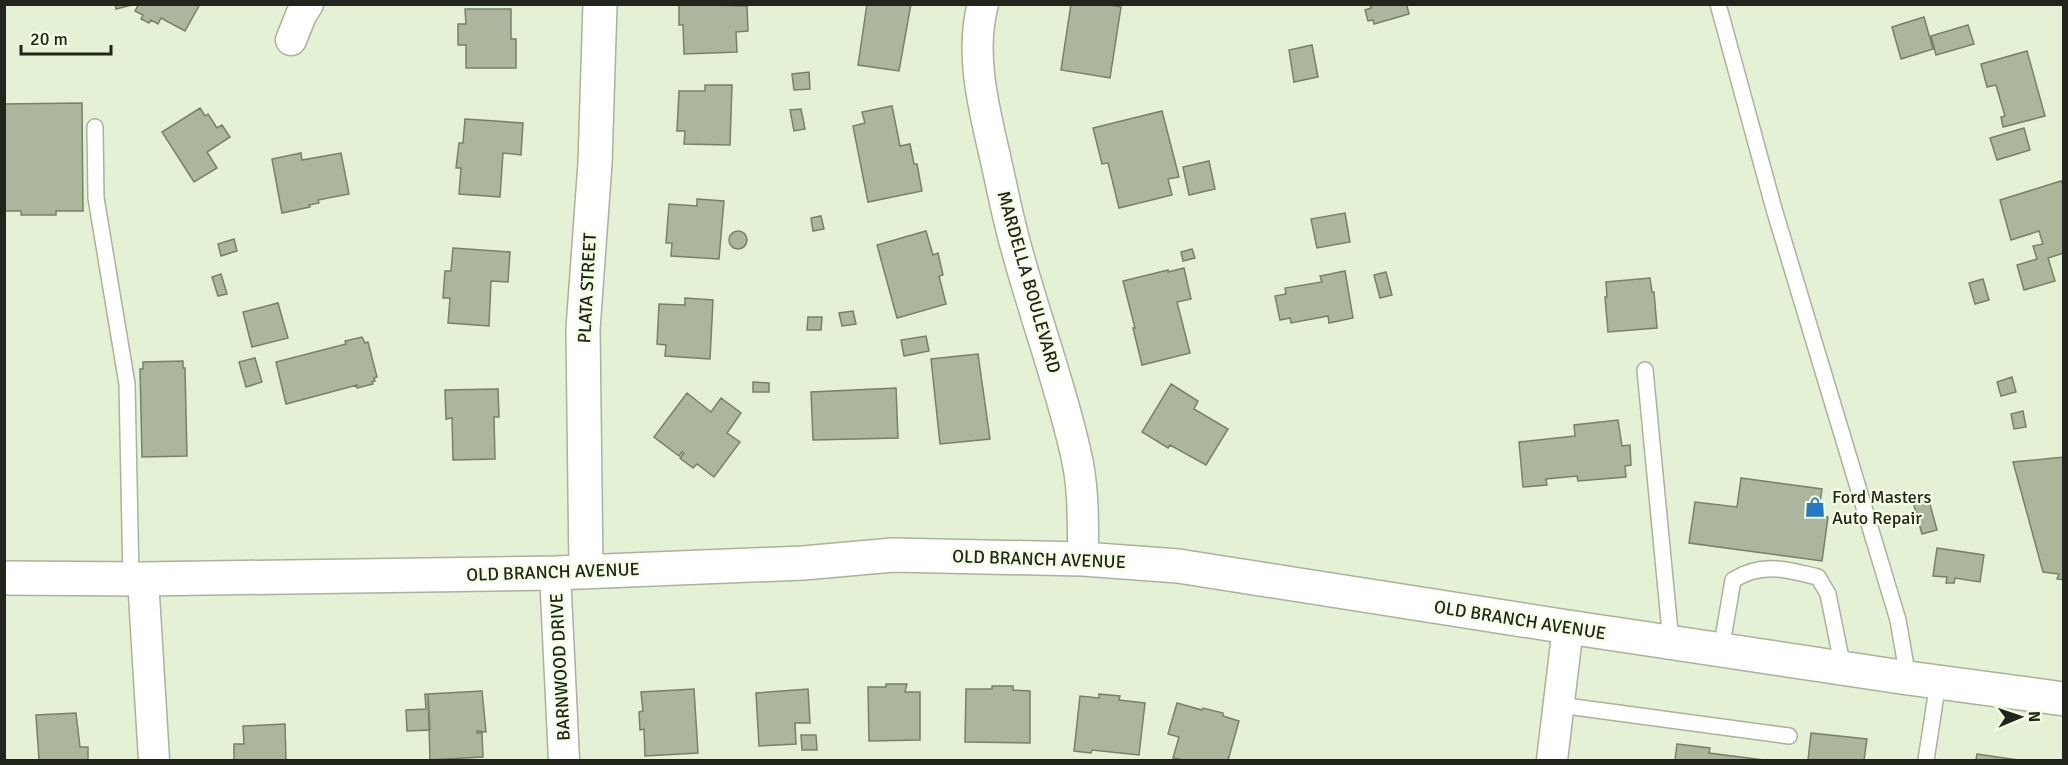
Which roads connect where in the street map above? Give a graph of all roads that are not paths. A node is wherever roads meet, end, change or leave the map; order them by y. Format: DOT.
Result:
graph roads {
  1 [pos="308,4"];
  2 [pos="600,4"];
  3 [pos="983,4"];
  4 [pos="1718,4"];
  5 [pos="291,40"];
  6 [pos="95,127"];
  7 [pos="1645,370"];
  8 [pos="1083,559"];
  9 [pos="570,572"];
  10 [pos="4,578"];
  11 [pos="137,579"];
  12 [pos="1568,627"];
  13 [pos="1671,642"];
  14 [pos="1721,650"];
  15 [pos="1843,668"];
  16 [pos="1923,680"];
  17 [pos="2064,699"];
  18 [pos="1558,705"];
  19 [pos="1789,736"];
  20 [pos="154,760"];
  21 [pos="564,760"];
  22 [pos="1552,760"];
  23 [pos="1926,760"];
  1 -- 5 [label="street"];
  2 -- 9 [label="main road, PLATA STREET"];
  3 -- 8 [label="street, MARDELLA BOULEVARD"];
  4 -- 16 [label="lane"];
  6 -- 11 [label="lane"];
  7 -- 13 [label="lane"];
  8 -- 9 [label="main road, OLD BRANCH AVENUE"];
  8 -- 12 [label="main road, OLD BRANCH AVENUE"];
  9 -- 11 [label="main road, OLD BRANCH AVENUE"];
  9 -- 21 [label="street, BARNWOOD DRIVE"];
  10 -- 11 [label="main road, OLD BRANCH AVENUE"];
  11 -- 20 [label="street"];
  12 -- 13 [label="main road, OLD BRANCH AVENUE"];
  12 -- 18 [label="street"];
  13 -- 14 [label="main road, OLD BRANCH AVENUE"];
  14 -- 15 [label="main road, OLD BRANCH AVENUE"];
  14 -- 15 [label="lane"];
  15 -- 16 [label="main road, OLD BRANCH AVENUE"];
  16 -- 17 [label="main road, OLD BRANCH AVENUE"];
  16 -- 23 [label="lane"];
  18 -- 19 [label="lane"];
  18 -- 22 [label="street"];
}
